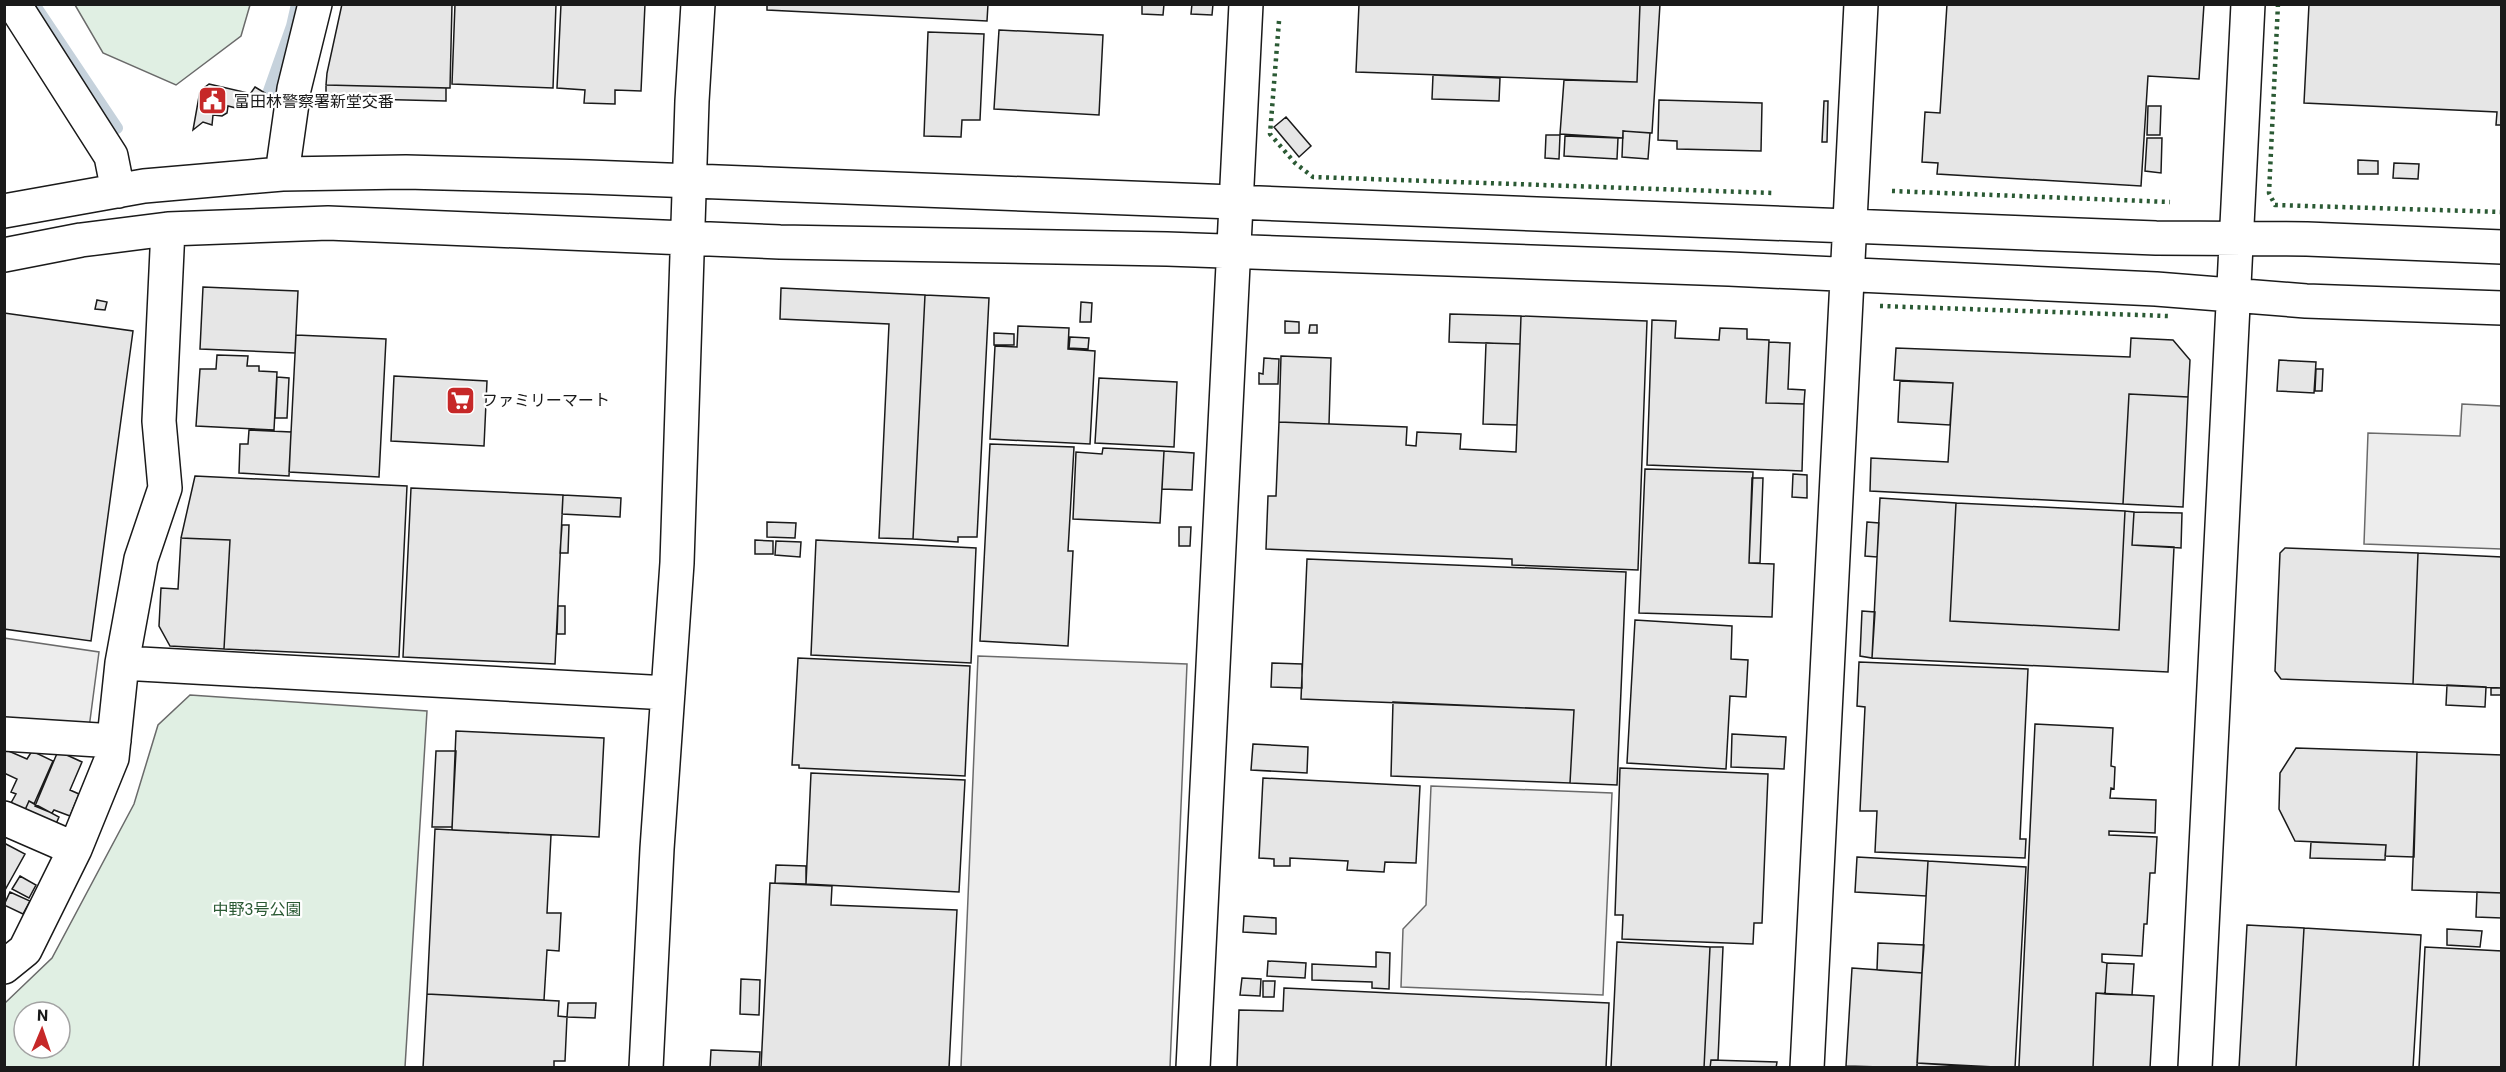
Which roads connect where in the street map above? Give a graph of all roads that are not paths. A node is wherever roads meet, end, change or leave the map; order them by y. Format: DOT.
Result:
graph roads {
  1 [pos="14,4"];
  2 [pos="315,4"];
  3 [pos="698,4"];
  4 [pos="1246,4"];
  5 [pos="1861,4"];
  6 [pos="2248,4"];
  7 [pos="282,174"];
  8 [pos="690,182"];
  9 [pos="118,191"];
  10 [pos="1236,203"];
  11 [pos="4,211"];
  12 [pos="1849,226"];
  13 [pos="168,229"];
  14 [pos="689,237"];
  15 [pos="2237,239"];
  16 [pos="2502,247"];
  17 [pos="1234,251"];
  18 [pos="4,255"];
  19 [pos="1847,274"];
  20 [pos="2234,295"];
  21 [pos="2502,308"];
  22 [pos="122,663"];
  23 [pos="668,693"];
  24 [pos="4,734"];
  25 [pos="114,741"];
  26 [pos="4,818"];
  27 [pos="75,849"];
  28 [pos="4,967"];
  29 [pos="646,1068"];
  30 [pos="1193,1068"];
  31 [pos="1807,1068"];
  32 [pos="2195,1068"];
  1 -- 9 [label="street"];
  2 -- 7 [label="street"];
  3 -- 8 [label="street"];
  4 -- 10 [label="street"];
  5 -- 12 [label="street"];
  6 -- 15 [label="street"];
  7 -- 8 [label="street"];
  7 -- 9 [label="street"];
  8 -- 10 [label="street"];
  8 -- 14 [label="street"];
  9 -- 11 [label="street"];
  10 -- 12 [label="street"];
  10 -- 17 [label="street"];
  12 -- 15 [label="street"];
  12 -- 19 [label="street"];
  13 -- 14 [label="street"];
  13 -- 18 [label="street"];
  13 -- 22 [label="street"];
  14 -- 17 [label="street"];
  14 -- 23 [label="street"];
  15 -- 16 [label="street"];
  15 -- 20 [label="street"];
  17 -- 19 [label="street"];
  17 -- 30 [label="street"];
  19 -- 20 [label="street"];
  19 -- 31 [label="street"];
  20 -- 21 [label="street"];
  20 -- 32 [label="street"];
  22 -- 23 [label="street"];
  22 -- 25 [label="street"];
  23 -- 29 [label="street"];
  24 -- 25 [label="street"];
  25 -- 27 [label="street"];
  26 -- 27 [label="street"];
  27 -- 28 [label="street"];
}
